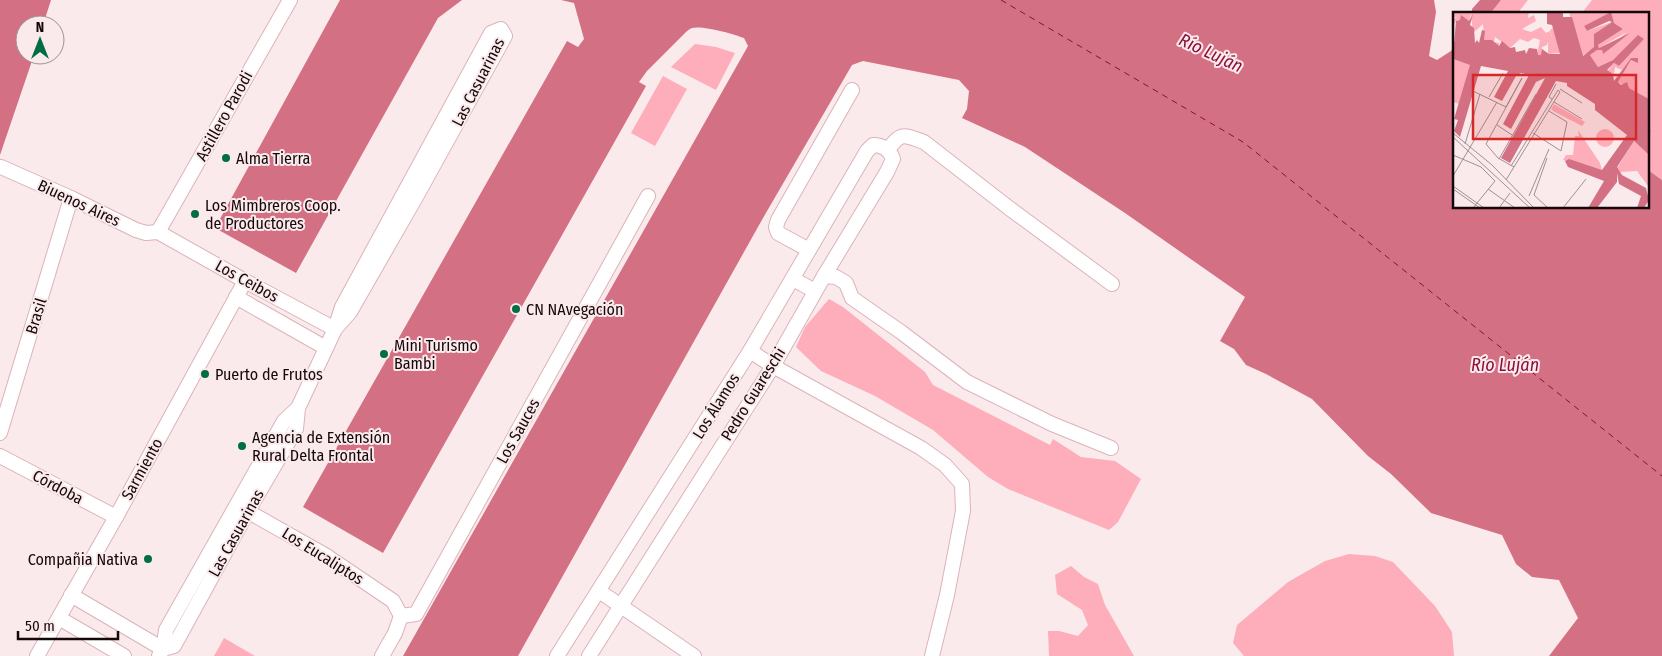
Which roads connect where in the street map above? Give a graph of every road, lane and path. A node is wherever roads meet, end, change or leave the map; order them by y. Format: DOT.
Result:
graph roads {
  1 [pos="290,0"];
  2 [pos="852,90"];
  3 [pos="888,150"];
  4 [pos="1,167"];
  5 [pos="648,196"];
  6 [pos="72,198"];
  7 [pos="158,232"];
  8 [pos="809,250"];
  9 [pos="824,276"];
  10 [pos="793,279"];
  11 [pos="245,281"];
  12 [pos="1112,284"];
  13 [pos="815,292"];
  14 [pos="236,298"];
  15 [pos="335,329"];
  16 [pos="326,348"];
  17 [pos="750,351"];
  18 [pos="773,366"];
  19 [pos="0,434"];
  20 [pos="1111,448"];
  21 [pos="0,456"];
  22 [pos="242,508"];
  23 [pos="116,517"];
  24 [pos="599,590"];
  25 [pos="72,595"];
  26 [pos="620,606"];
  27 [pos="402,616"];
  28 [pos="59,618"];
  29 [pos="161,652"];
  30 [pos="37,656"];
  31 [pos="124,656"];
  32 [pos="382,656"];
  33 [pos="557,656"];
  34 [pos="589,656"];
  35 [pos="694,656"];
  36 [pos="932,656"];
  1 -- 7 [label="street, Astillero Parodi"];
  2 -- 8 [label="street"];
  3 -- 8 [label="street, Los Álamos"];
  3 -- 9 [label="street, Pedro Guareschi"];
  3 -- 12 [label="street"];
  4 -- 6 [label="street, Biuenos Aires"];
  5 -- 27 [label="street, Los Sauces"];
  6 -- 7 [label="street, Biuenos Aires"];
  6 -- 19 [label="street, Brasil"];
  7 -- 11 [label="street, Los Ceibos"];
  8 -- 10 [label="street, Los Álamos"];
  9 -- 13 [label="street, Pedro Guareschi"];
  9 -- 20 [label="street"];
  10 -- 13 [label="street"];
  10 -- 17 [label="street, Los Álamos"];
  11 -- 14 [label="street, Sarmiento"];
  11 -- 15 [label="street, Los Ceibos"];
  13 -- 18 [label="street, Pedro Guareschi"];
  14 -- 16 [label="street"];
  14 -- 23 [label="street, Sarmiento"];
  15 -- 15 [label="street, Las Casuarinas"];
  15 -- 16 [label="street, Las Casuarinas"];
  16 -- 22 [label="street, Las Casuarinas"];
  17 -- 18 [label="street"];
  17 -- 24 [label="street, Los Álamos"];
  18 -- 26 [label="street, Pedro Guareschi"];
  18 -- 36 [label="street"];
  21 -- 23 [label="street, Córdoba"];
  22 -- 27 [label="street, Los Eucaliptos"];
  22 -- 29 [label="street, Las Casuarinas"];
  23 -- 25 [label="street, Sarmiento"];
  24 -- 26 [label="street"];
  24 -- 33 [label="street, Los Álamos"];
  25 -- 28 [label="street, Sarmiento"];
  25 -- 29 [label="street"];
  26 -- 34 [label="street, Pedro Guareschi"];
  26 -- 35 [label="street"];
  27 -- 32 [label="street"];
  28 -- 30 [label="street, Sarmiento"];
  28 -- 31 [label="street"];
}
